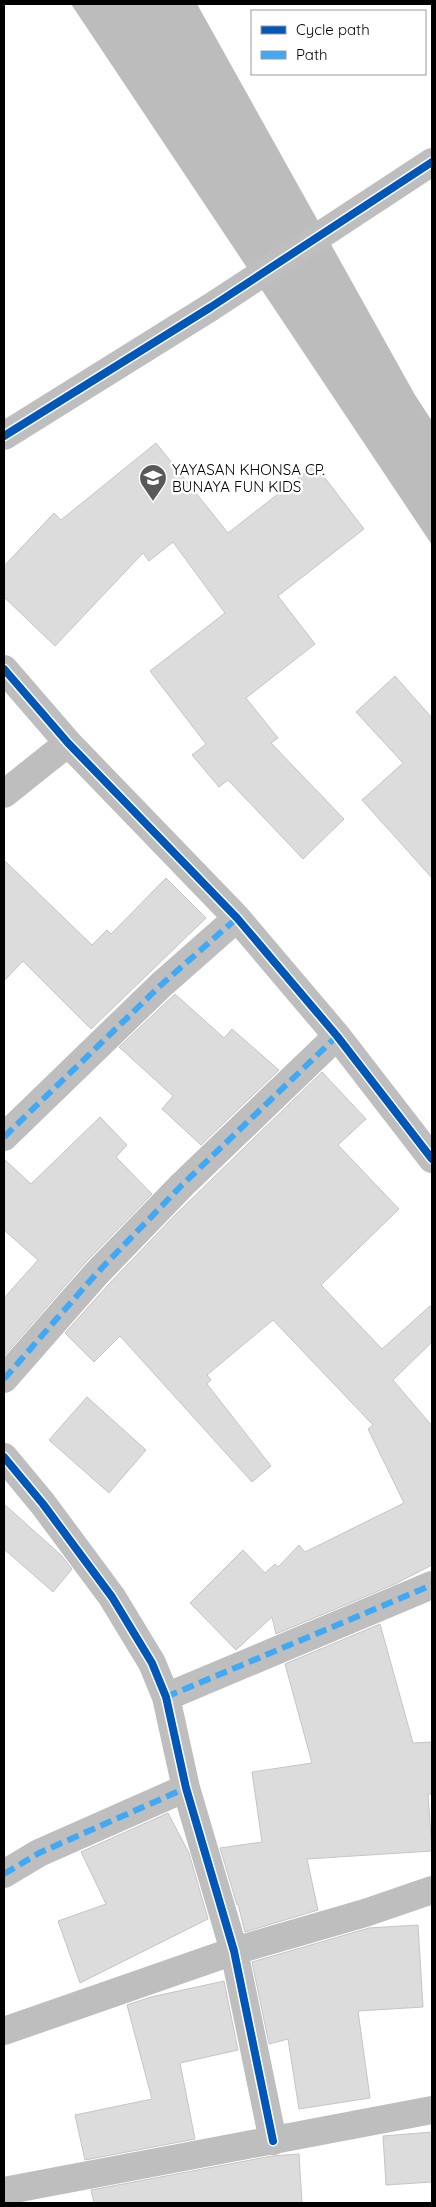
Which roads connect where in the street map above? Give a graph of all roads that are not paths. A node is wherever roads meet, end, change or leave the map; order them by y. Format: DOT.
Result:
graph roads {
  1 [pos="432,162"];
  2 [pos="4,436"];
  3 [pos="4,670"];
  4 [pos="68,743"];
  5 [pos="4,794"];
  6 [pos="237,918"];
  7 [pos="337,1036"];
  8 [pos="4,1137"];
  9 [pos="432,1159"];
  10 [pos="4,1379"];
  11 [pos="4,1457"];
  12 [pos="432,1585"];
  13 [pos="166,1697"];
  14 [pos="186,1788"];
  15 [pos="4,1874"];
  16 [pos="432,1890"];
  17 [pos="234,1950"];
  18 [pos="4,2031"];
  19 [pos="432,2110"];
  20 [pos="273,2141"];
  21 [pos="4,2191"];
  1 -- 2 [label="street"];
  3 -- 4 [label="street"];
  4 -- 5 [label="street"];
  4 -- 6 [label="street"];
  6 -- 7 [label="street"];
  6 -- 8 [label="street"];
  7 -- 9 [label="street"];
  7 -- 10 [label="street"];
  11 -- 13 [label="street"];
  12 -- 13 [label="street"];
  13 -- 14 [label="street"];
  14 -- 15 [label="street"];
  14 -- 17 [label="street"];
  16 -- 17 [label="street"];
  17 -- 18 [label="street"];
  17 -- 20 [label="street"];
  19 -- 20 [label="street"];
  20 -- 21 [label="street"];
}
